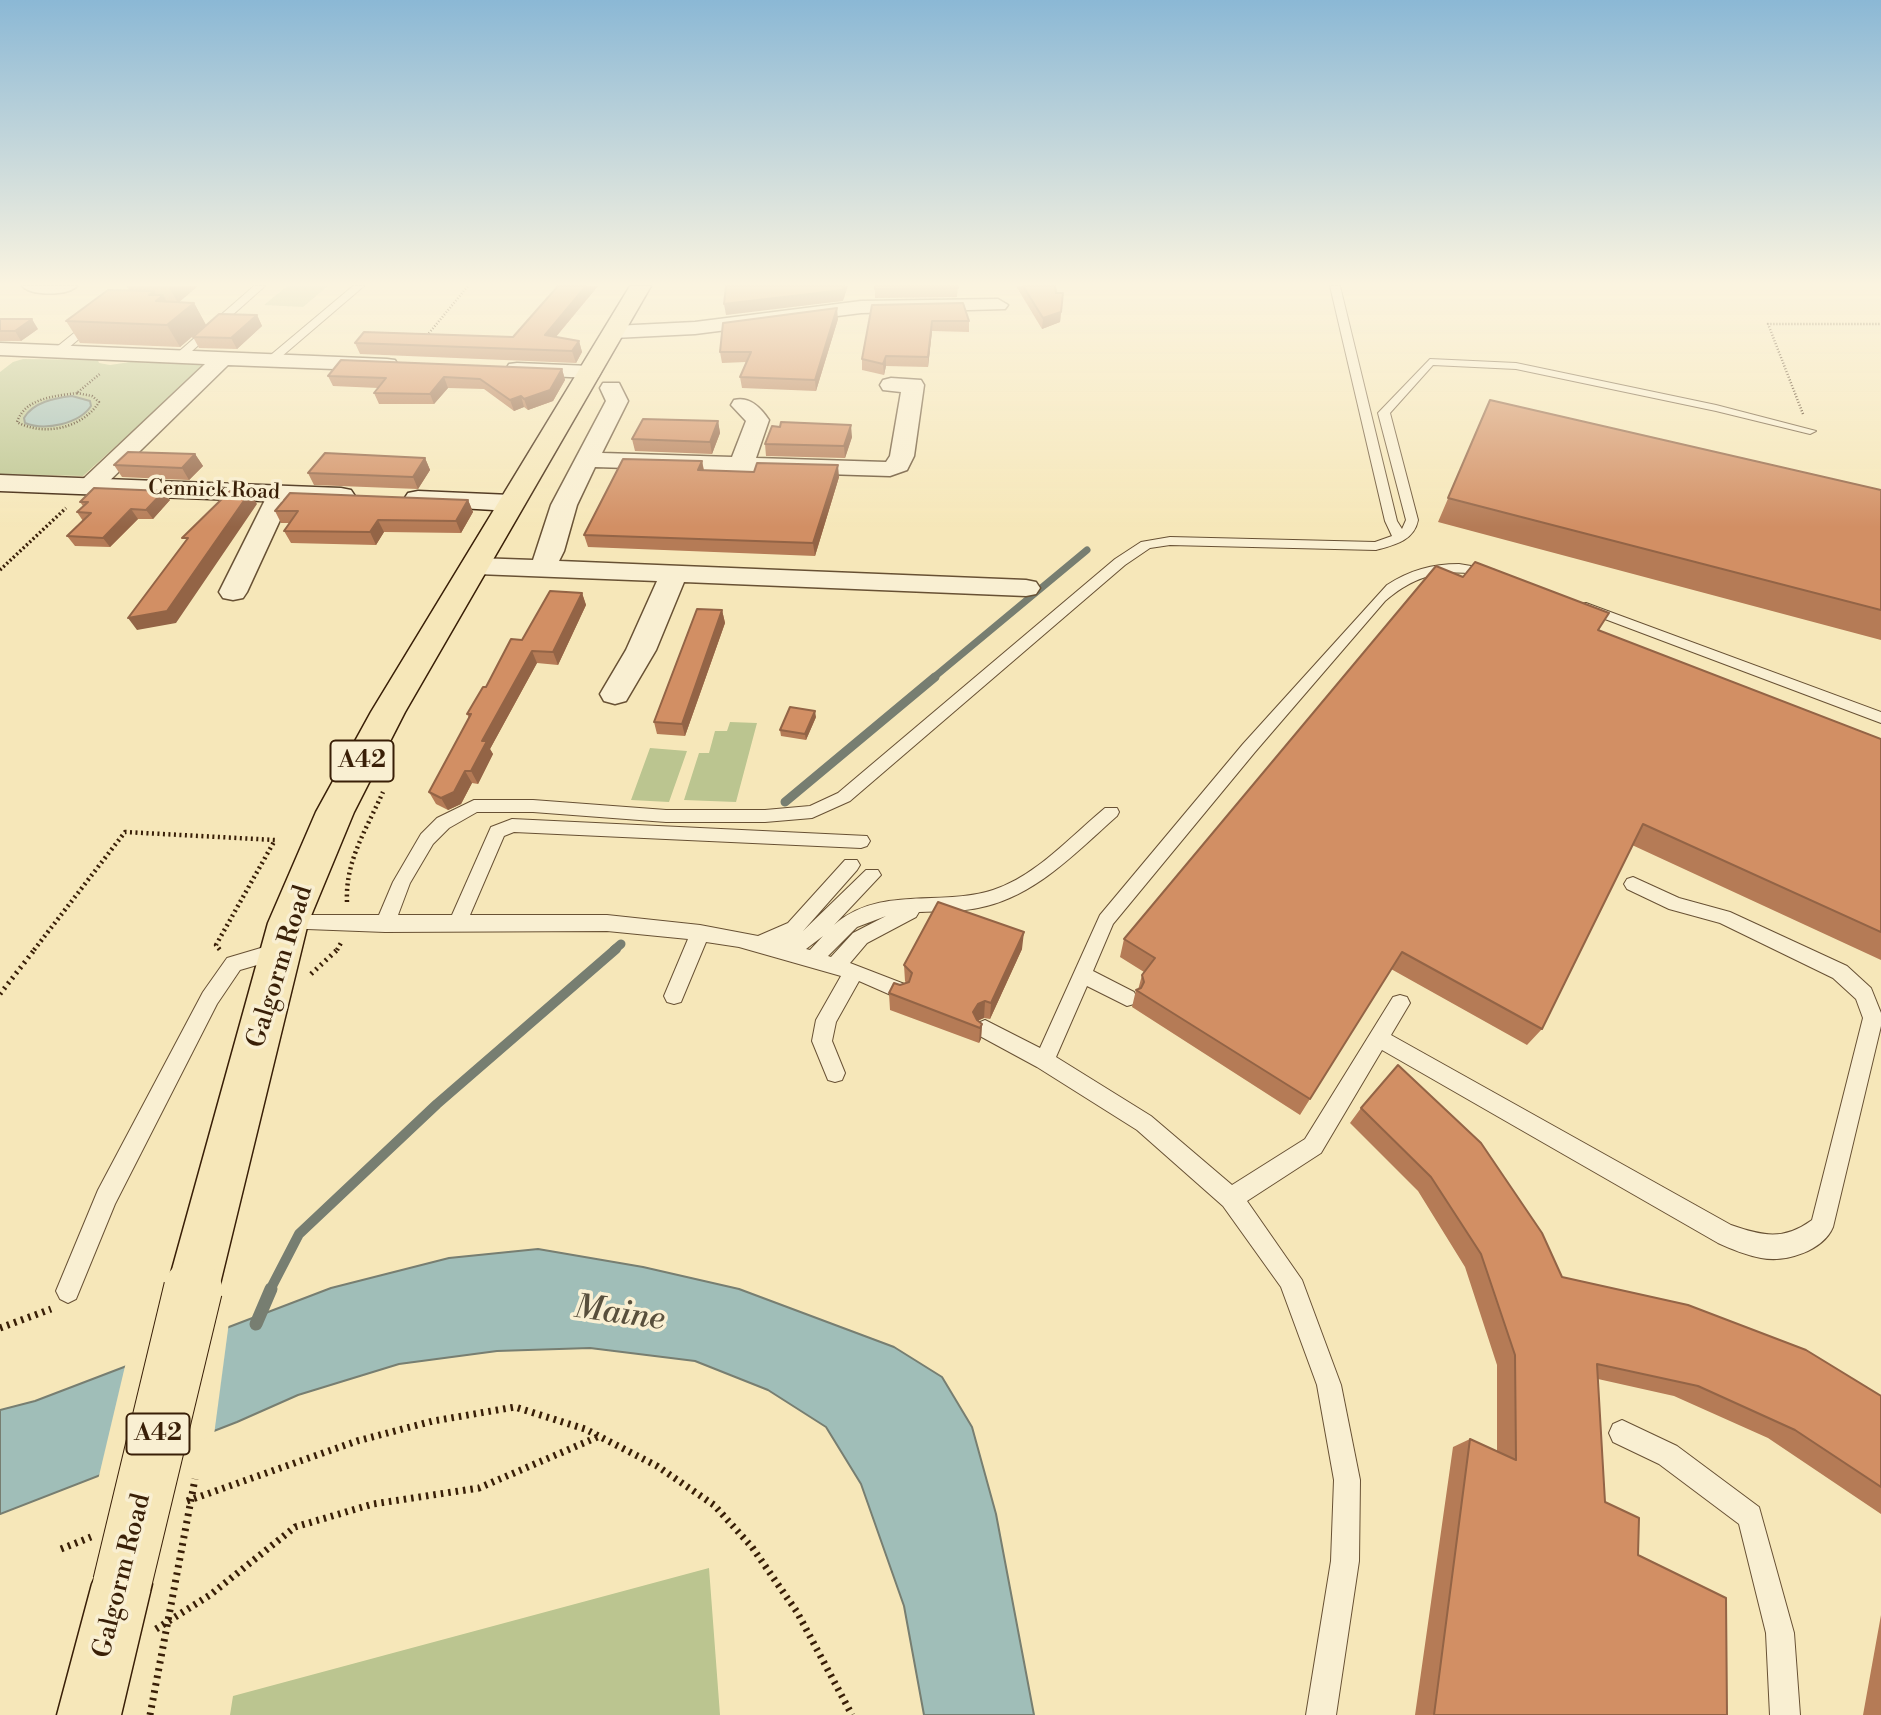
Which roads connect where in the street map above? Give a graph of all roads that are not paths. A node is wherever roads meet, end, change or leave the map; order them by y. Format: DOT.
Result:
graph roads {
  1 [pos="215,366"];
  2 [pos="605,366"];
  3 [pos="1354,366"];
  4 [pos="1426,366"];
  5 [pos="1516,366"];
  6 [pos="496,369"];
  7 [pos="601,380"];
  8 [pos="891,385"];
  9 [pos="742,405"];
  10 [pos="1810,431"];
  11 [pos="589,460"];
  12 [pos="741,465"];
  13 [pos="0,483"];
  14 [pos="90,486"];
  15 [pos="280,494"];
  16 [pos="363,497"];
  17 [pos="391,498"];
  18 [pos="511,503"];
  19 [pos="1400,538"];
  20 [pos="477,566"];
  21 [pos="541,569"];
  22 [pos="673,575"];
  23 [pos="1503,577"];
  24 [pos="1026,588"];
  25 [pos="233,592"];
  26 [pos="1574,603"];
  27 [pos="614,694"];
  28 [pos="1881,718"];
  29 [pos="1111,812"];
  30 [pos="861,841"];
  31 [pos="851,865"];
  32 [pos="872,875"];
  33 [pos="1633,884"];
  34 [pos="941,906"];
  35 [pos="385,923"];
  36 [pos="458,924"];
  37 [pos="700,933"];
  38 [pos="285,936"];
  39 [pos="758,944"];
  40 [pos="787,951"];
  41 [pos="814,959"];
  42 [pos="845,969"];
  43 [pos="1081,974"];
  44 [pos="900,991"];
  45 [pos="674,996"];
  46 [pos="1127,999"];
  47 [pos="1400,1003"];
  48 [pos="985,1029"];
  49 [pos="1379,1038"];
  50 [pos="1044,1061"];
  51 [pos="835,1073"];
  52 [pos="1231,1198"];
  53 [pos="68,1291"];
  54 [pos="1622,1433"];
  55 [pos="95,1689"];
  56 [pos="1321,1715"];
  57 [pos="1785,1715"];
  1 -- 14 [label="street"];
  2 -- 7 [label="main road, Galgorm Road / A42"];
  3 -- 19 [label="lane"];
  4 -- 19 [label="lane"];
  5 -- 10 [label="lane"];
  6 -- 7 [label="street"];
  7 -- 11 [label="street"];
  7 -- 18 [label="main road, Galgorm Road / A42"];
  8 -- 12 [label="street"];
  9 -- 12 [label="street"];
  11 -- 12 [label="street"];
  11 -- 21 [label="street"];
  13 -- 14 [label="street, Cennick Road"];
  14 -- 15 [label="street, Cennick Road"];
  15 -- 16 [label="street, Cennick Road"];
  15 -- 25 [label="street"];
  17 -- 18 [label="street"];
  18 -- 20 [label="main road, Galgorm Road / A42"];
  19 -- 35 [label="lane"];
  20 -- 21 [label="street"];
  20 -- 38 [label="main road, Galgorm Road / A42"];
  21 -- 22 [label="street"];
  22 -- 24 [label="street"];
  22 -- 27 [label="street"];
  23 -- 43 [label="lane"];
  26 -- 28 [label="lane"];
  29 -- 34 [label="lane"];
  30 -- 36 [label="lane"];
  31 -- 39 [label="lane"];
  32 -- 40 [label="lane"];
  33 -- 49 [label="lane"];
  34 -- 41 [label="lane"];
  34 -- 42 [label="lane"];
  35 -- 36 [label="lane"];
  35 -- 38 [label="lane"];
  36 -- 37 [label="lane"];
  37 -- 39 [label="lane"];
  37 -- 45 [label="lane"];
  38 -- 53 [label="lane"];
  38 -- 55 [label="main road, Galgorm Road / A42, bridge"];
  39 -- 40 [label="lane"];
  40 -- 41 [label="lane"];
  41 -- 42 [label="lane"];
  42 -- 44 [label="lane"];
  42 -- 51 [label="lane"];
  43 -- 46 [label="lane"];
  43 -- 50 [label="lane"];
  47 -- 49 [label="lane"];
  48 -- 50 [label="lane"];
  49 -- 52 [label="lane"];
  50 -- 52 [label="lane"];
  52 -- 56 [label="lane"];
  54 -- 57 [label="lane"];
}
